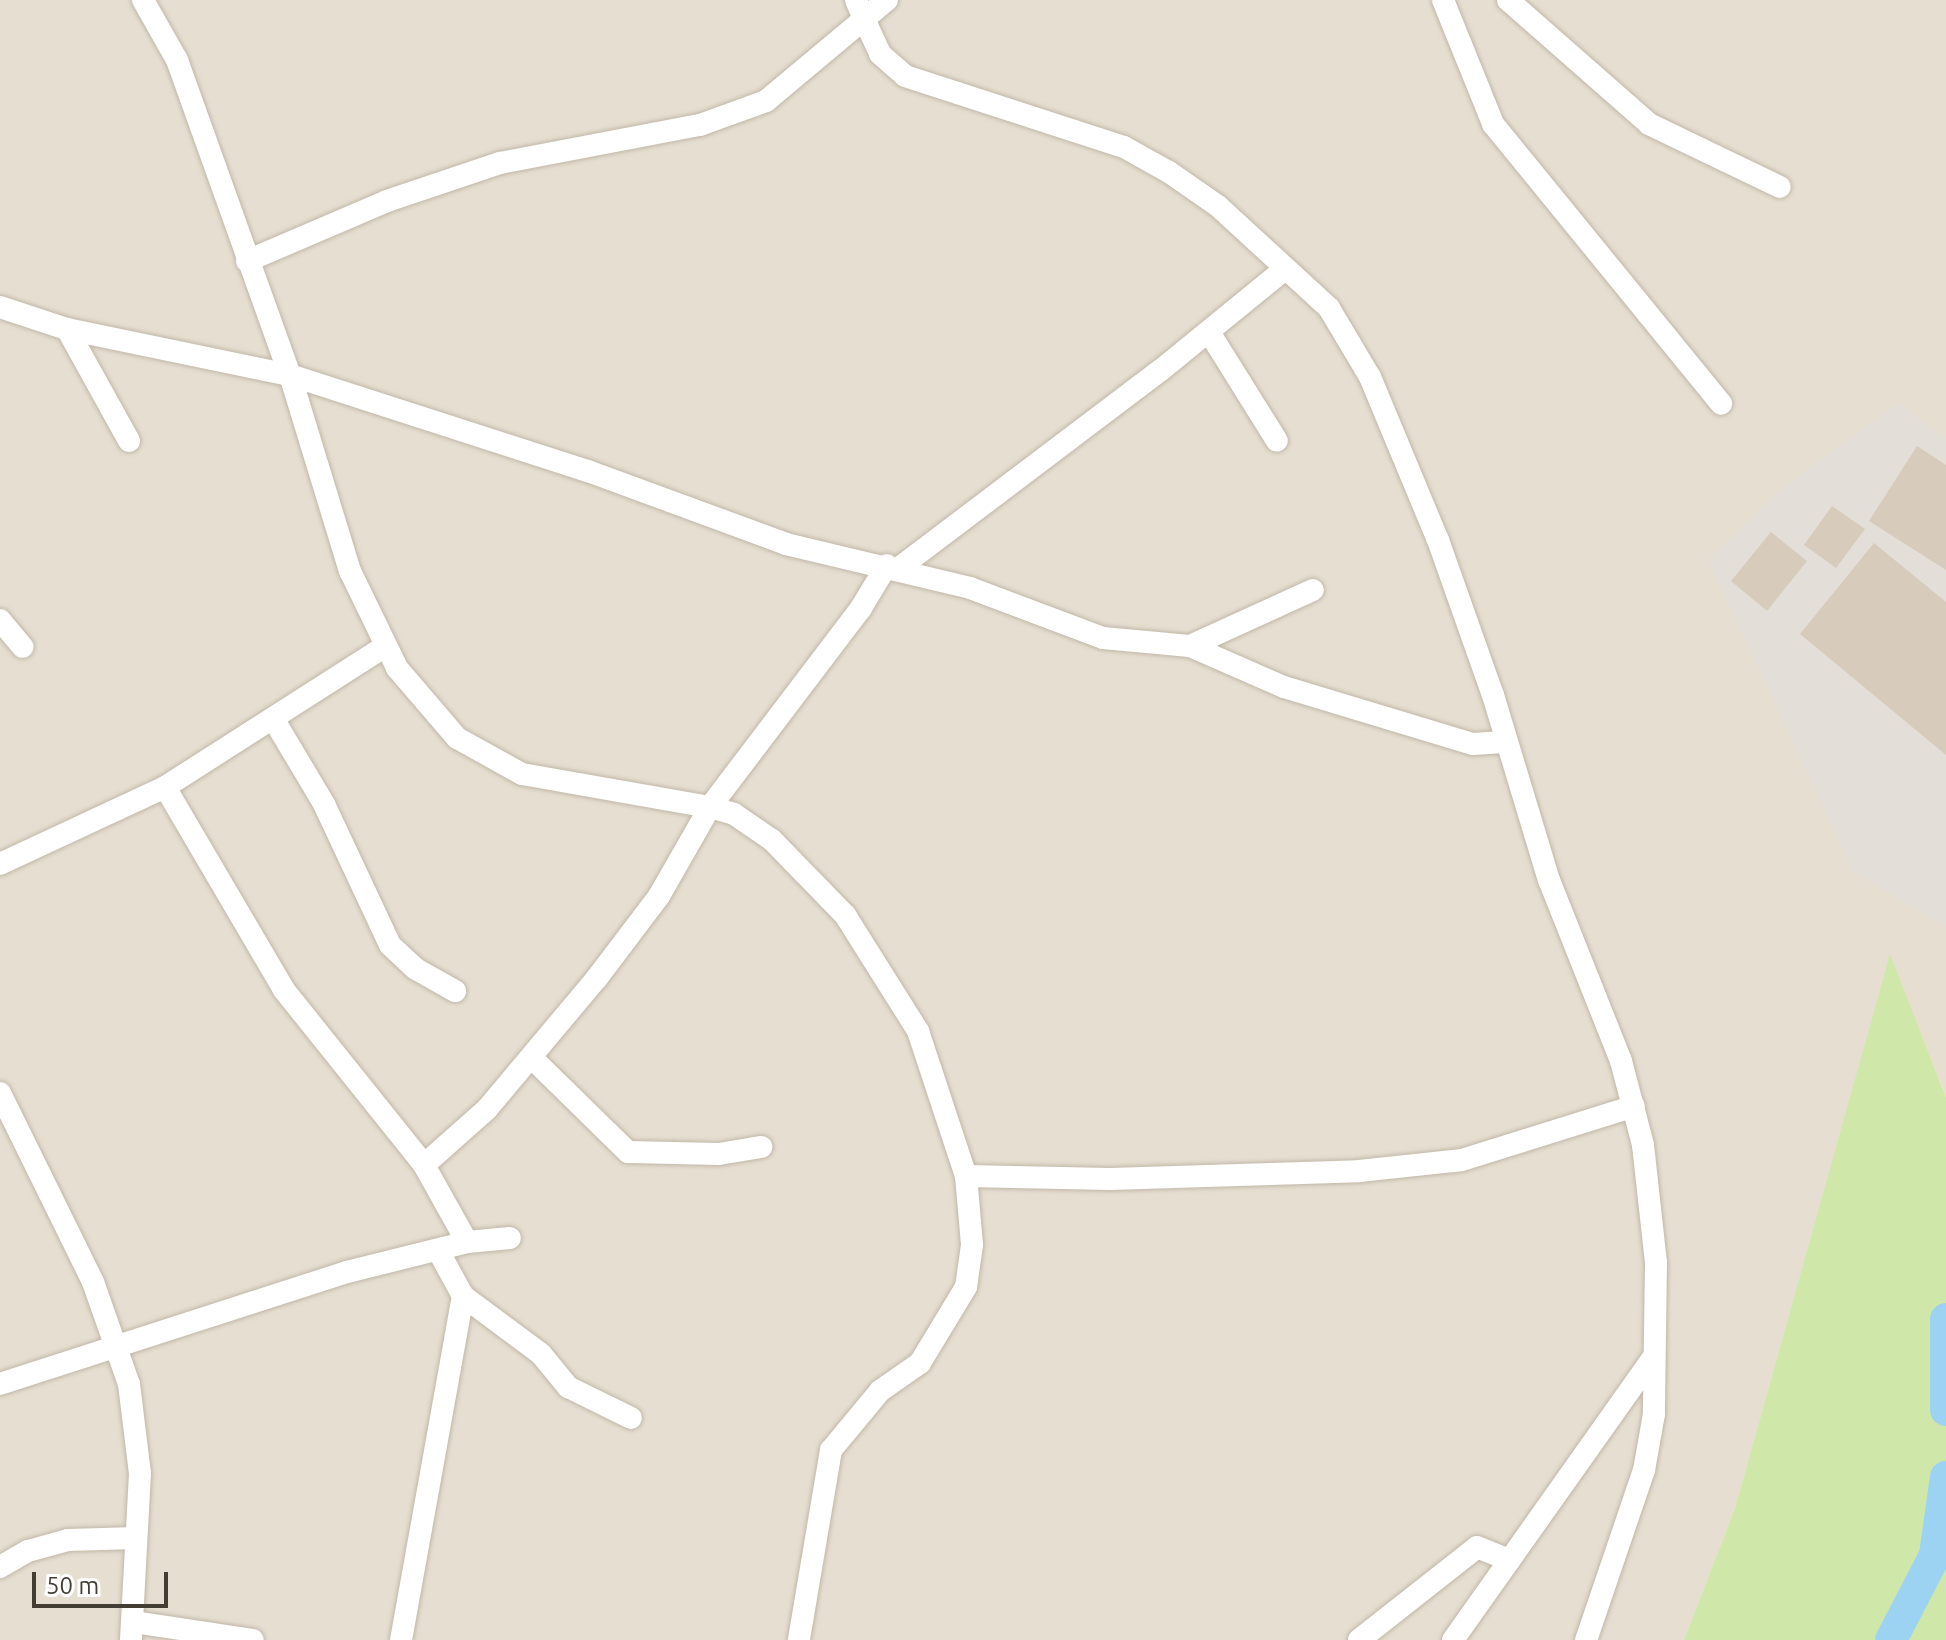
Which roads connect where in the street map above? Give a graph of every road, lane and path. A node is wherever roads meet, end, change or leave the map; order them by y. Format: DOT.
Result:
graph roads {
  1 [pos="143,0"];
  2 [pos="887,0"];
  3 [pos="1443,0"];
  4 [pos="1508,0"];
  5 [pos="860,10"];
  6 [pos="1780,187"];
  7 [pos="247,261"];
  8 [pos="1285,269"];
  9 [pos="0,307"];
  10 [pos="67,329"];
  11 [pos="1209,332"];
  12 [pos="290,375"];
  13 [pos="1721,404"];
  14 [pos="129,441"];
  15 [pos="1277,441"];
  16 [pos="893,567"];
  17 [pos="1313,590"];
  18 [pos="0,620"];
  19 [pos="1190,646"];
  20 [pos="23,647"];
  21 [pos="384,647"];
  22 [pos="274,720"];
  23 [pos="1503,742"];
  24 [pos="165,787"];
  25 [pos="710,807"];
  26 [pos="0,864"];
  27 [pos="455,991"];
  28 [pos="533,1059"];
  29 [pos="0,1093"];
  30 [pos="1634,1106"];
  31 [pos="761,1147"];
  32 [pos="424,1165"];
  33 [pos="966,1176"];
  34 [pos="510,1238"];
  35 [pos="467,1242"];
  36 [pos="439,1252"];
  37 [pos="463,1296"];
  38 [pos="116,1343"];
  39 [pos="1654,1356"];
  40 [pos="0,1384"];
  41 [pos="631,1418"];
  42 [pos="136,1538"];
  43 [pos="1509,1560"];
  44 [pos="0,1567"];
  45 [pos="132,1631"];
  46 [pos="253,1640"];
  47 [pos="401,1640"];
  48 [pos="799,1640"];
  49 [pos="1359,1640"];
  50 [pos="1453,1640"];
  51 [pos="1586,1640"];
  1 -- 7 [label="street"];
  2 -- 5 [label="street"];
  3 -- 13 [label="street"];
  4 -- 6 [label="street"];
  5 -- 7 [label="street"];
  5 -- 8 [label="street"];
  7 -- 12 [label="street"];
  8 -- 11 [label="street"];
  8 -- 23 [label="street"];
  9 -- 10 [label="street"];
  10 -- 12 [label="street"];
  10 -- 14 [label="street"];
  11 -- 15 [label="street"];
  11 -- 16 [label="street"];
  12 -- 16 [label="street"];
  12 -- 21 [label="street"];
  16 -- 19 [label="street"];
  16 -- 25 [label="street"];
  17 -- 19 [label="street"];
  18 -- 20 [label="street"];
  19 -- 23 [label="street"];
  21 -- 22 [label="street"];
  21 -- 25 [label="street"];
  22 -- 24 [label="street"];
  22 -- 27 [label="street"];
  23 -- 30 [label="street"];
  24 -- 26 [label="street"];
  24 -- 32 [label="street"];
  25 -- 28 [label="street"];
  25 -- 33 [label="street"];
  28 -- 31 [label="street"];
  28 -- 32 [label="street"];
  29 -- 38 [label="street"];
  30 -- 33 [label="street"];
  30 -- 39 [label="street"];
  32 -- 35 [label="street"];
  33 -- 48 [label="street"];
  34 -- 35 [label="street"];
  35 -- 36 [label="street"];
  36 -- 37 [label="street"];
  36 -- 38 [label="street"];
  37 -- 41 [label="street"];
  37 -- 47 [label="street"];
  38 -- 40 [label="street"];
  38 -- 42 [label="street"];
  39 -- 43 [label="street"];
  39 -- 51 [label="street"];
  42 -- 44 [label="street"];
  42 -- 45 [label="street"];
  43 -- 49 [label="street"];
  43 -- 50 [label="street"];
  45 -- 46 [label="street"];
}
